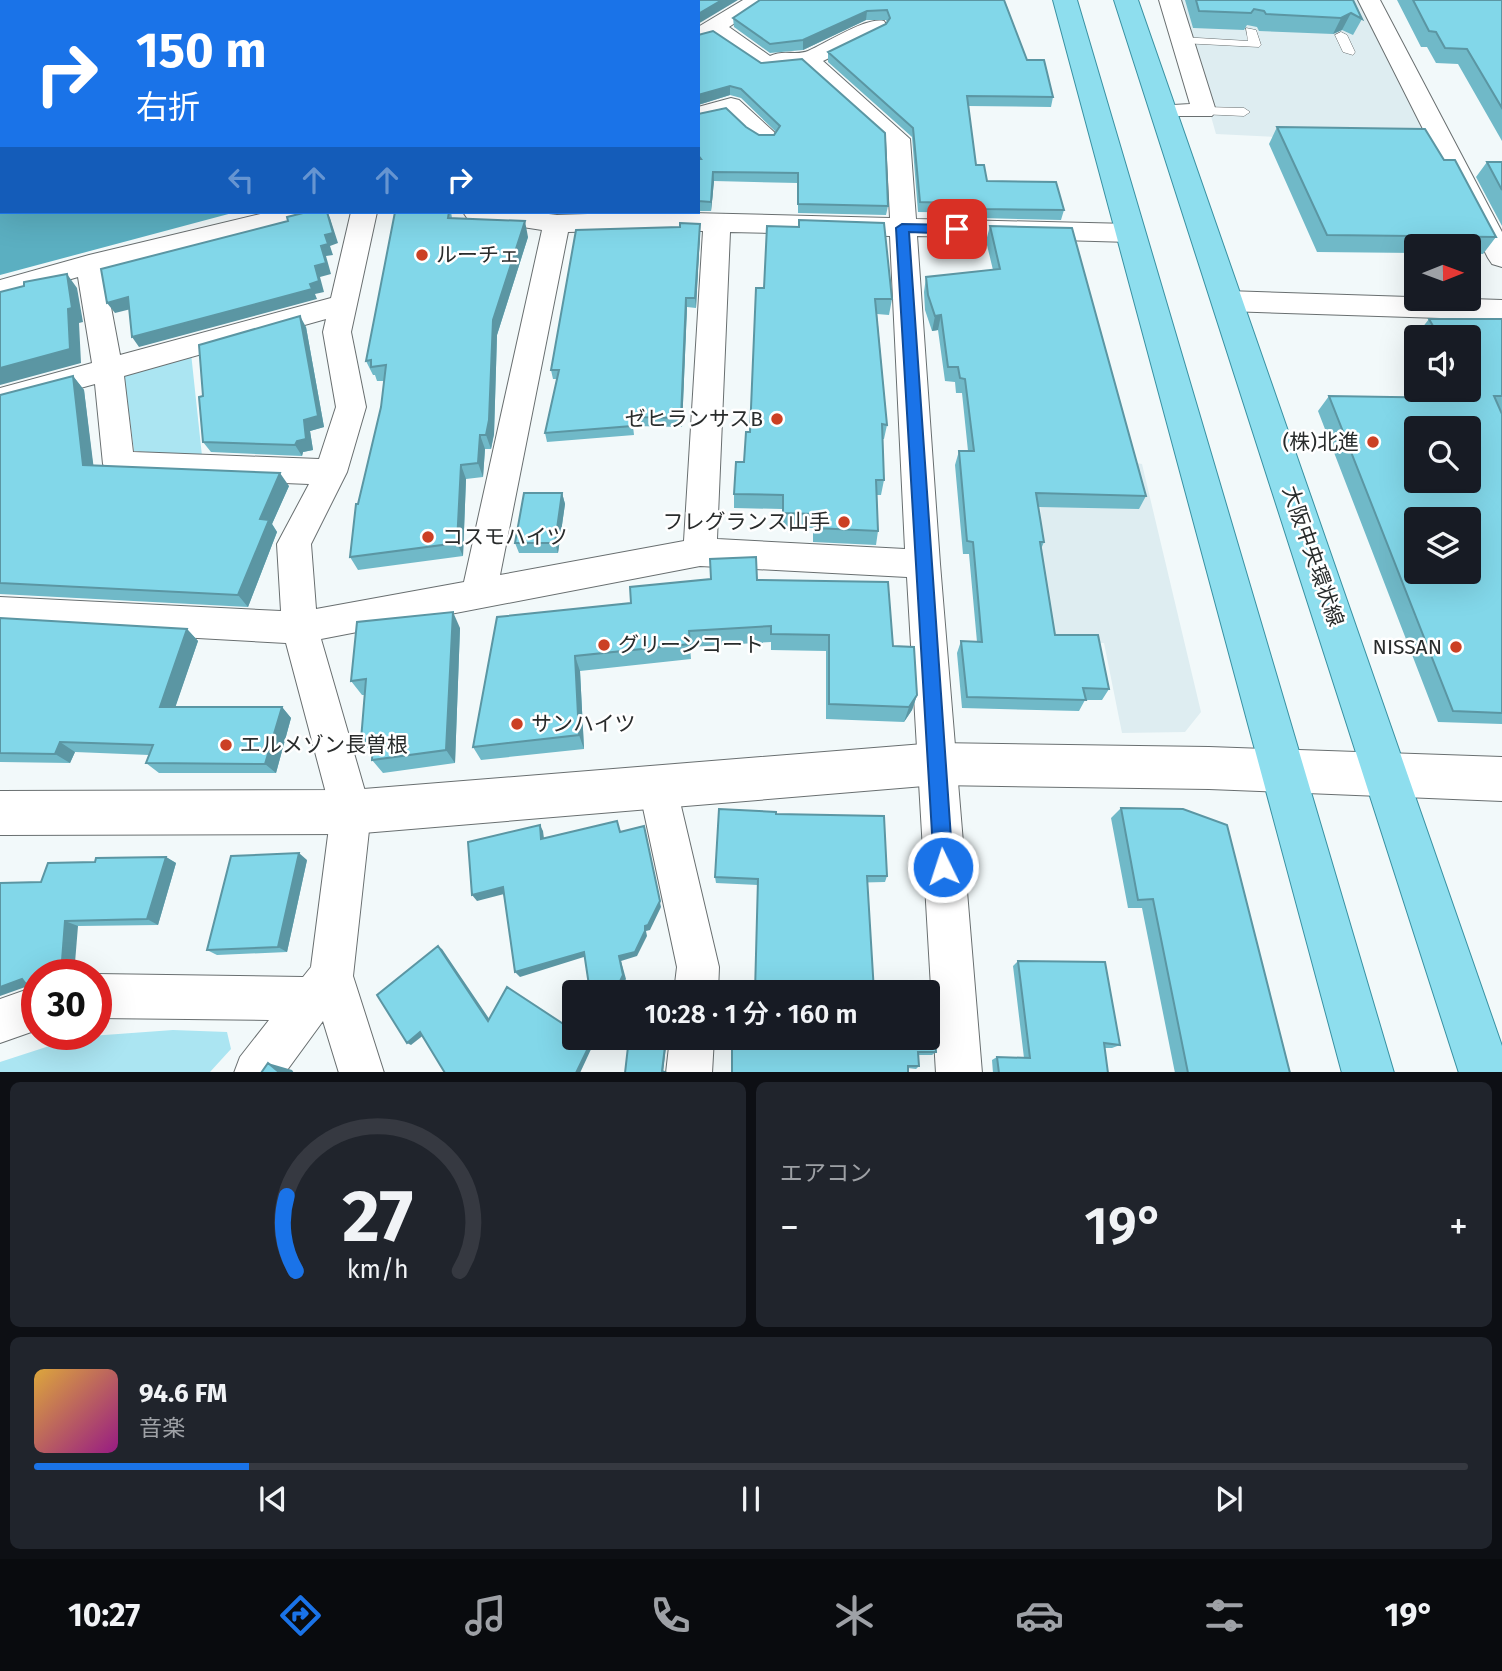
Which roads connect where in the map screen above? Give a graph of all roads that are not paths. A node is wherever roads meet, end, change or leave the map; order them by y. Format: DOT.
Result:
graph roads {
  1 [pos="1065,0"];
  2 [pos="1126,0"];
  3 [pos="1170,0"];
  4 [pos="1369,0"];
  5 [pos="752,1"];
  6 [pos="876,26"];
  7 [pos="1250,30"];
  8 [pos="706,32"];
  9 [pos="1341,35"];
  10 [pos="1140,39"];
  11 [pos="1181,40"];
  12 [pos="1349,52"];
  13 [pos="809,60"];
  14 [pos="1165,111"];
  15 [pos="1204,111"];
  16 [pos="1244,112"];
  17 [pos="700,113"];
  18 [pos="765,137"];
  19 [pos="295,214"];
  20 [pos="364,214"];
  21 [pos="490,214"];
  22 [pos="649,217"];
  23 [pos="557,224"];
  24 [pos="717,224"];
  25 [pos="902,228"];
  26 [pos="1130,233"];
  27 [pos="1502,258"];
  28 [pos="89,264"];
  29 [pos="0,290"];
  30 [pos="1227,301"];
  31 [pos="343,304"];
  32 [pos="1502,310"];
  33 [pos="107,369"];
  34 [pos="0,399"];
  35 [pos="331,472"];
  36 [pos="700,552"];
  37 [pos="923,564"];
  38 [pos="480,594"];
  39 [pos="0,611"];
  40 [pos="300,628"];
  41 [pos="936,764"];
  42 [pos="1283,771"];
  43 [pos="1386,775"];
  44 [pos="1502,779"];
  45 [pos="658,789"];
  46 [pos="351,812"];
  47 [pos="0,813"];
  48 [pos="697,980"];
  49 [pos="322,988"];
  50 [pos="112,995"];
  51 [pos="21,1014"];
  52 [pos="0,1021"];
  53 [pos="691,1050"];
  54 [pos="258,1072"];
  55 [pos="362,1072"];
  56 [pos="689,1072"];
  57 [pos="958,1072"];
  58 [pos="1368,1072"];
  59 [pos="1485,1072"];
  1 -- 26 [label="main road"];
  2 -- 10 [label="main road, 大阪中央環状線"];
  3 -- 11 [label="street"];
  4 -- 27 [label="street"];
  5 -- 8 [label="street"];
  6 -- 13 [label="street"];
  7 -- 11 [label="lane"];
  8 -- 13 [label="street"];
  9 -- 12 [label="lane"];
  10 -- 11 [label="street"];
  10 -- 14 [label="main road, 大阪中央環状線"];
  11 -- 15 [label="street"];
  13 -- 25 [label="street"];
  14 -- 15 [label="street"];
  14 -- 30 [label="main road, 大阪中央環状線"];
  15 -- 16 [label="lane"];
  17 -- 18 [label="street"];
  19 -- 28 [label="street"];
  20 -- 31 [label="street"];
  21 -- 23 [label="street"];
  22 -- 23 [label="street"];
  22 -- 24 [label="street"];
  23 -- 38 [label="street"];
  24 -- 25 [label="street"];
  24 -- 36 [label="street"];
  25 -- 26 [label="street"];
  25 -- 37 [label="street"];
  26 -- 42 [label="main road"];
  28 -- 29 [label="street"];
  28 -- 33 [label="street"];
  30 -- 32 [label="street"];
  30 -- 43 [label="main road, 大阪中央環状線"];
  31 -- 33 [label="street"];
  31 -- 35 [label="street"];
  33 -- 34 [label="street"];
  33 -- 35 [label="street"];
  35 -- 40 [label="street"];
  36 -- 37 [label="street"];
  36 -- 38 [label="street"];
  37 -- 41 [label="street"];
  38 -- 40 [label="street"];
  39 -- 40 [label="street"];
  40 -- 46 [label="street"];
  41 -- 42 [label="street"];
  41 -- 45 [label="street"];
  41 -- 57 [label="street"];
  42 -- 43 [label="street"];
  42 -- 58 [label="main road"];
  43 -- 44 [label="street"];
  43 -- 59 [label="main road, 大阪中央環状線"];
  45 -- 46 [label="street"];
  45 -- 48 [label="street"];
  46 -- 47 [label="street"];
  46 -- 49 [label="street"];
  49 -- 50 [label="street"];
  49 -- 54 [label="street"];
  49 -- 55 [label="street"];
  51 -- 52 [label="street"];
  53 -- 56 [label="street"];
}
